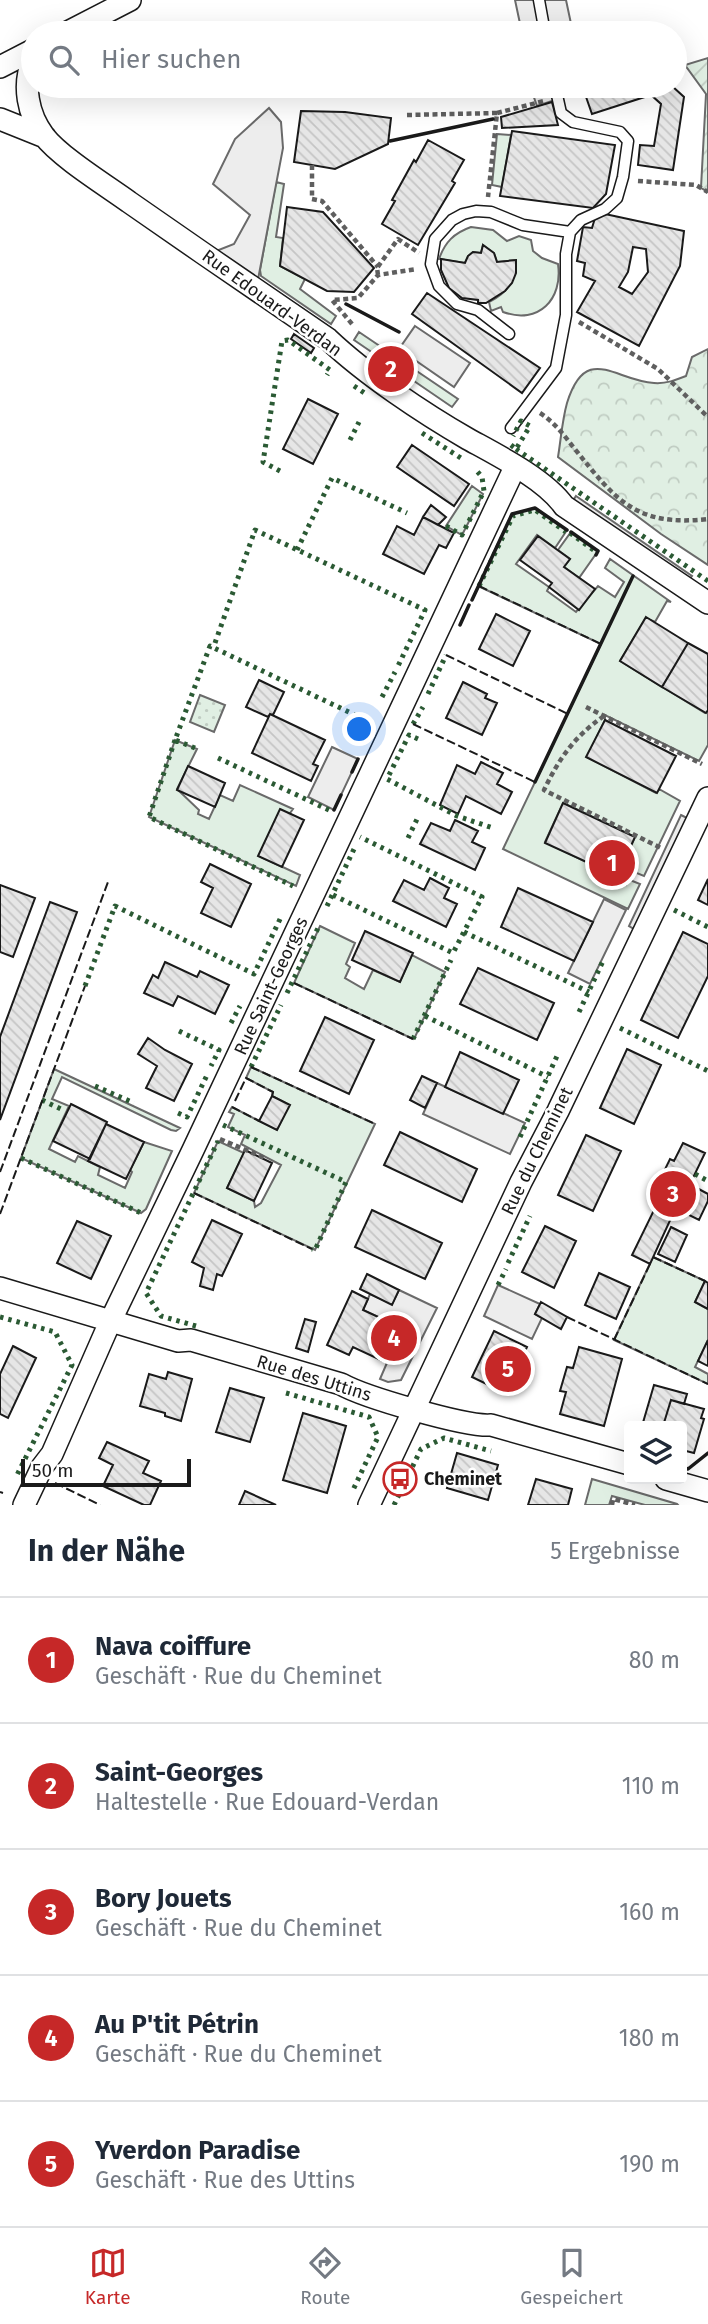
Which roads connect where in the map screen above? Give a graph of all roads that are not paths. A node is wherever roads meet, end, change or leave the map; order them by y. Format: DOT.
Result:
graph roads {
  1 [pos="130,0"];
  2 [pos="539,0"];
  3 [pos="89,21"];
  4 [pos="543,21"];
  5 [pos="21,56"];
  6 [pos="0,67"];
  7 [pos="28,98"];
  8 [pos="558,98"];
  9 [pos="0,119"];
  10 [pos="45,137"];
  11 [pos="570,232"];
  12 [pos="509,334"];
  13 [pos="511,428"];
  14 [pos="515,467"];
  15 [pos="708,603"];
  16 [pos="708,798"];
  17 [pos="0,1289"];
  18 [pos="110,1322"];
  19 [pos="413,1408"];
  20 [pos="624,1463"];
  21 [pos="684,1484"];
  22 [pos="708,1491"];
  23 [pos="24,1505"];
  24 [pos="369,1505"];
  25 [pos="706,1505"];
  1 -- 3 [label="street"];
  2 -- 4 [label="lane"];
  5 -- 6 [label="street"];
  7 -- 10 [label="street, Rue Edouard-Verdan"];
  8 -- 11 [label="lane"];
  9 -- 10 [label="street"];
  10 -- 14 [label="street, Rue Edouard-Verdan"];
  11 -- 12 [label="lane"];
  11 -- 13 [label="lane"];
  14 -- 15 [label="street, Rue Edouard-Verdan"];
  14 -- 18 [label="street, Rue Saint-Georges"];
  16 -- 19 [label="street, Rue du Cheminet"];
  17 -- 18 [label="street, Rue des Uttins"];
  18 -- 19 [label="street, Rue des Uttins"];
  18 -- 23 [label="street, Rue Saint-Georges"];
  19 -- 20 [label="street, Rue des Uttins"];
  19 -- 24 [label="street, Rue du Cheminet"];
  21 -- 22 [label="street"];
  22 -- 25 [label="street"];
}
